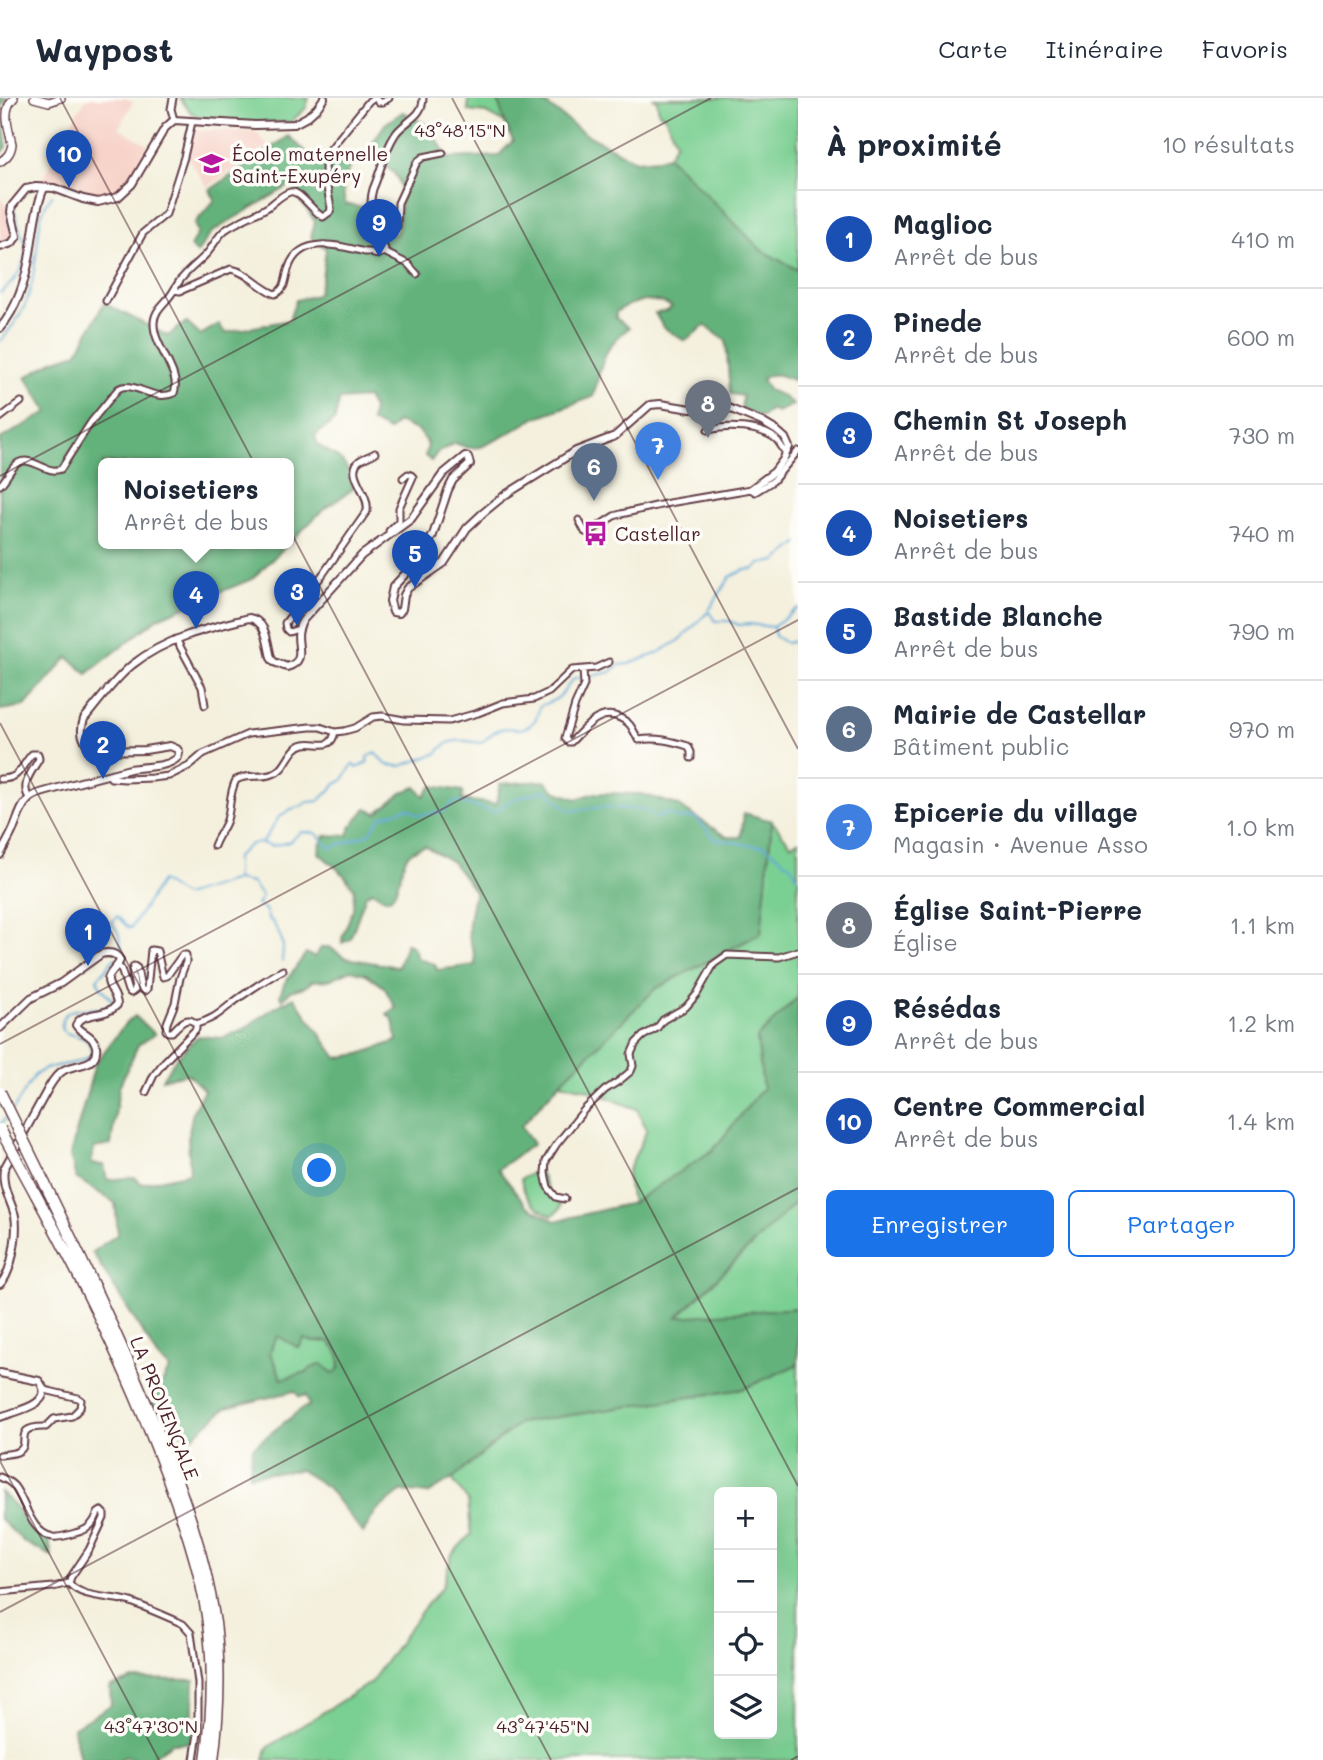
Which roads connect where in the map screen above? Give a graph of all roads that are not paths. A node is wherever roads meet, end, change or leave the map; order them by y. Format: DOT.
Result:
graph roads {
  1 [pos="14,98"];
  2 [pos="34,98"];
  3 [pos="61,98"];
  4 [pos="173,98"];
  5 [pos="324,98"];
  6 [pos="374,98"];
  7 [pos="389,98"];
  8 [pos="422,98"];
  9 [pos="174,120"];
  10 [pos="192,122"];
  11 [pos="443,153"];
  12 [pos="0,164"];
  13 [pos="44,188"];
  14 [pos="381,237"];
  15 [pos="0,247"];
  16 [pos="370,252"];
  17 [pos="384,252"];
  18 [pos="417,274"];
  19 [pos="174,290"];
  20 [pos="106,301"];
  21 [pos="0,328"];
  22 [pos="21,402"];
  23 [pos="0,418"];
  24 [pos="708,430"];
  25 [pos="798,451"];
  26 [pos="375,453"];
  27 [pos="786,453"];
  28 [pos="403,478"];
  29 [pos="0,485"];
  30 [pos="751,489"];
  31 [pos="579,520"];
  32 [pos="389,535"];
  33 [pos="298,629"];
  34 [pos="176,639"];
  35 [pos="609,662"];
  36 [pos="583,670"];
  37 [pos="205,705"];
  38 [pos="335,732"];
  39 [pos="691,758"];
  40 [pos="109,775"];
  41 [pos="0,779"];
  42 [pos="29,798"];
  43 [pos="214,846"];
  44 [pos="0,855"];
  45 [pos="798,951"];
  46 [pos="118,966"];
  47 [pos="283,970"];
  48 [pos="196,1024"];
  49 [pos="0,1028"];
  50 [pos="0,1092"];
  51 [pos="146,1092"];
  52 [pos="0,1129"];
  53 [pos="565,1199"];
  54 [pos="0,1284"];
  55 [pos="116,1342"];
  56 [pos="0,1373"];
  57 [pos="44,1390"];
  58 [pos="0,1417"];
  59 [pos="155,1435"];
  60 [pos="0,1455"];
  61 [pos="0,1477"];
  62 [pos="69,1583"];
  63 [pos="0,1592"];
  64 [pos="194,1760"];
  65 [pos="206,1760"];
  66 [pos="213,1760"];
  1 -- 12 [label="main road"];
  2 -- 3 [label="main road"];
  4 -- 9 [label="street"];
  5 -- 10 [label="street"];
  6 -- 7 [label="street"];
  6 -- 19 [label="street"];
  8 -- 14 [label="street"];
  9 -- 10 [label="street"];
  9 -- 13 [label="street"];
  10 -- 20 [label="street"];
  11 -- 14 [label="street"];
  13 -- 15 [label="street"];
  13 -- 21 [label="street"];
  14 -- 16 [label="street"];
  14 -- 17 [label="street"];
  16 -- 17 [label="street"];
  16 -- 19 [label="street"];
  17 -- 18 [label="street"];
  19 -- 29 [label="street"];
  22 -- 23 [label="street"];
  24 -- 27 [label="street"];
  25 -- 30 [label="street"];
  26 -- 33 [label="street"];
  27 -- 30 [label="street"];
  27 -- 32 [label="street"];
  28 -- 32 [label="street"];
  30 -- 31 [label="street"];
  32 -- 33 [label="street"];
  33 -- 34 [label="street"];
  34 -- 37 [label="street"];
  34 -- 40 [label="street"];
  35 -- 36 [label="street"];
  36 -- 38 [label="street"];
  36 -- 39 [label="street"];
  38 -- 40 [label="street"];
  38 -- 43 [label="street"];
  40 -- 42 [label="street"];
  41 -- 42 [label="street"];
  42 -- 44 [label="street"];
  45 -- 53 [label="street"];
  46 -- 48 [label="street"];
  46 -- 49 [label="street"];
  46 -- 54 [label="street"];
  47 -- 48 [label="street"];
  48 -- 51 [label="street"];
  50 -- 55 [label="highway, LA PROVENÇALE, bridge"];
  52 -- 55 [label="highway, LA PROVENÇALE, bridge"];
  55 -- 59 [label="highway, LA PROVENÇALE"];
  56 -- 57 [label="street"];
  57 -- 58 [label="street"];
  57 -- 60 [label="street"];
  59 -- 65 [label="highway, LA PROVENÇALE"];
  59 -- 66 [label="highway, LA PROVENÇALE"];
  61 -- 62 [label="street"];
  62 -- 63 [label="street"];
  62 -- 64 [label="street"];
}
